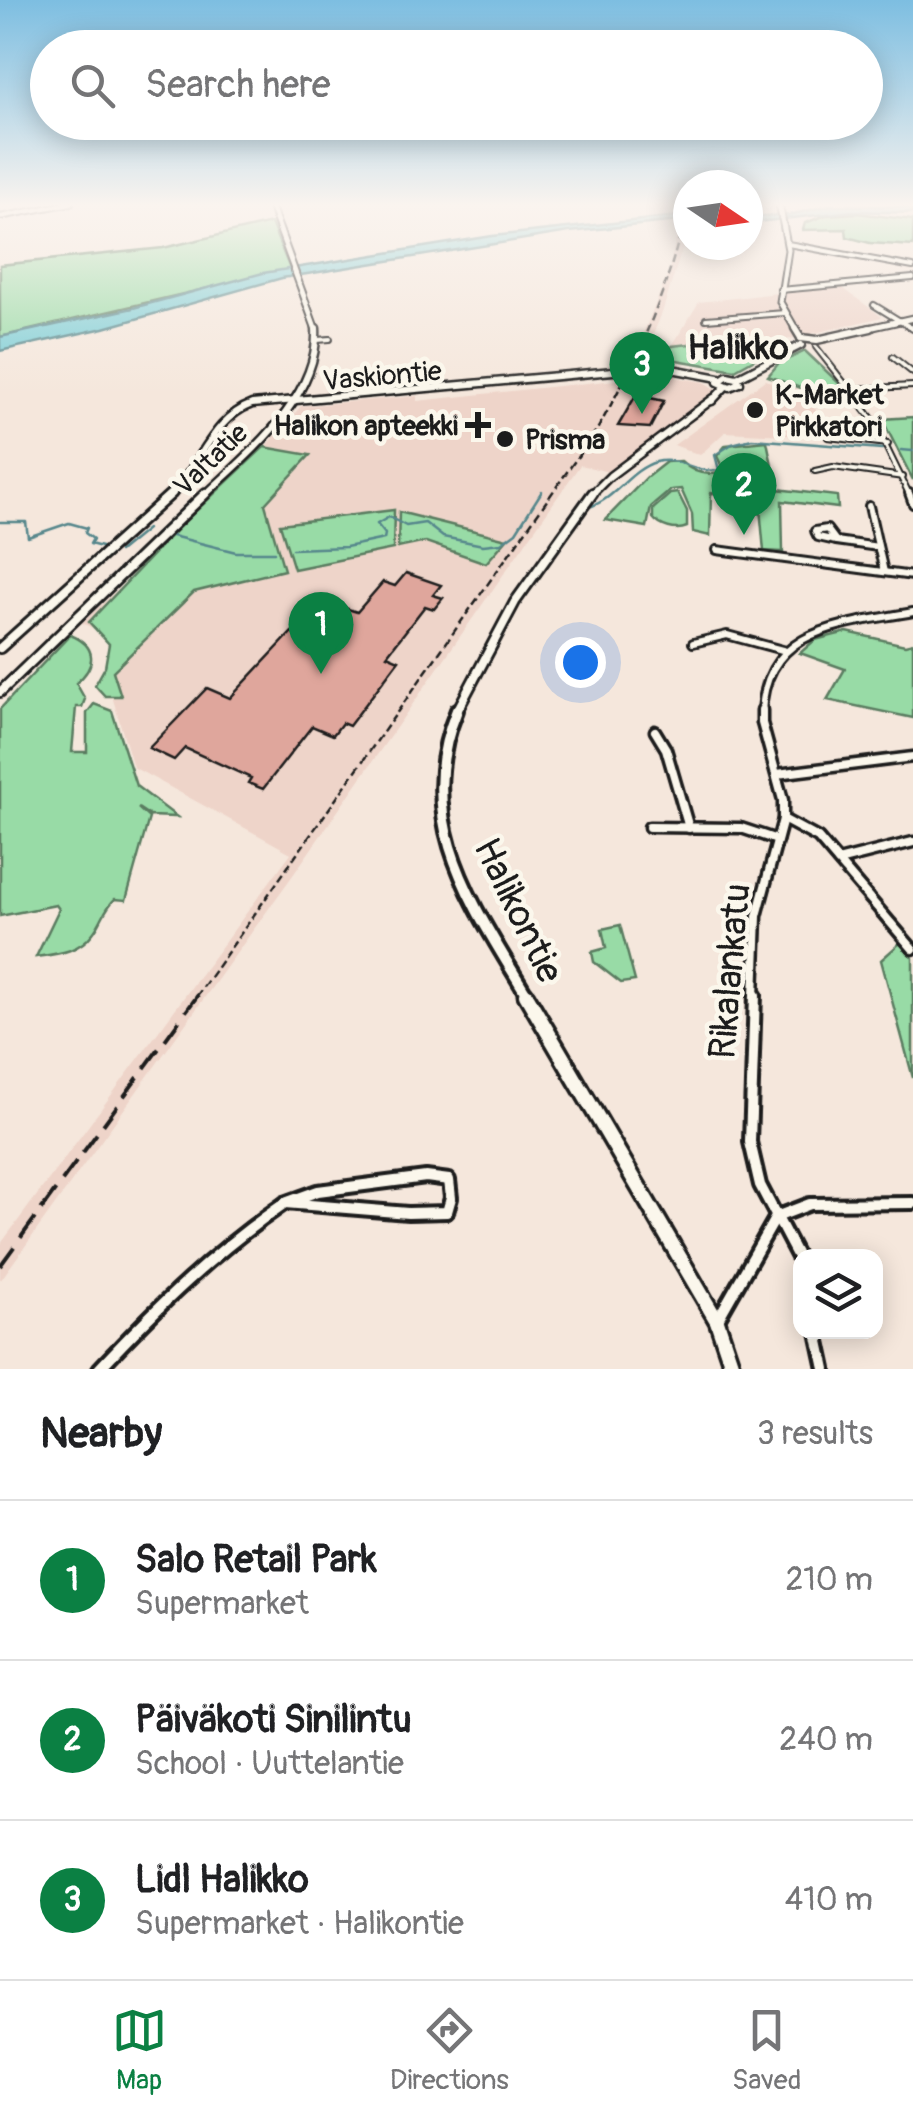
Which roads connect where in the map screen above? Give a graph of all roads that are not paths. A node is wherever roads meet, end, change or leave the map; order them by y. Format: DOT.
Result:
graph roads {
  1 [pos="295,267"];
  2 [pos="784,267"];
  3 [pos="913,278"];
  4 [pos="780,290"];
  5 [pos="874,305"];
  6 [pos="785,313"];
  7 [pos="913,318"];
  8 [pos="706,319"];
  9 [pos="901,321"];
  10 [pos="913,329"];
  11 [pos="330,339"];
  12 [pos="317,340"];
  13 [pos="801,342"];
  14 [pos="816,344"];
  15 [pos="893,357"];
  16 [pos="913,373"];
  17 [pos="540,378"];
  18 [pos="719,378"];
  19 [pos="738,378"];
  20 [pos="726,386"];
  21 [pos="913,386"];
  22 [pos="852,390"];
  23 [pos="294,400"];
  24 [pos="312,402"];
  25 [pos="285,413"];
  26 [pos="828,437"];
  27 [pos="889,444"];
  28 [pos="815,471"];
  29 [pos="904,477"];
  30 [pos="913,504"];
  31 [pos="869,506"];
  32 [pos="836,541"];
  33 [pos="878,547"];
  34 [pos="717,550"];
  35 [pos="884,572"];
  36 [pos="913,576"];
  37 [pos="913,612"];
  38 [pos="693,643"];
  39 [pos="0,648"];
  40 [pos="786,651"];
  41 [pos="0,692"];
  42 [pos="655,732"];
  43 [pos="913,757"];
  44 [pos="777,774"];
  45 [pos="782,820"];
  46 [pos="649,828"];
  47 [pos="689,828"];
  48 [pos="777,840"];
  49 [pos="913,842"];
  50 [pos="838,861"];
  51 [pos="913,949"];
  52 [pos="913,1203"];
  53 [pos="286,1204"];
  54 [pos="776,1216"];
  55 [pos="793,1249"];
  56 [pos="718,1320"];
  57 [pos="819,1339"];
  58 [pos="99,1369"];
  59 [pos="733,1369"];
  60 [pos="825,1369"];
  1 -- 12 [label="main road, Valtatie"];
  2 -- 4 [label="main road"];
  3 -- 4 [label="street"];
  4 -- 6 [label="main road"];
  5 -- 9 [label="street"];
  6 -- 8 [label="street"];
  6 -- 13 [label="main road"];
  7 -- 9 [label="main road"];
  9 -- 10 [label="street"];
  9 -- 14 [label="main road"];
  11 -- 12 [label="street"];
  12 -- 23 [label="main road, Valtatie"];
  13 -- 14 [label="main road"];
  13 -- 19 [label="main road"];
  14 -- 22 [label="street"];
  15 -- 16 [label="street"];
  17 -- 18 [label="main road, Vaskiontie"];
  17 -- 23 [label="main road, Vaskiontie"];
  17 -- 24 [label="main road, Vaskiontie"];
  18 -- 19 [label="main road, Vaskiontie"];
  18 -- 20 [label="main road"];
  19 -- 20 [label="main road, Halikontie"];
  20 -- 56 [label="main road, Halikontie"];
  21 -- 22 [label="street"];
  22 -- 27 [label="street"];
  23 -- 24 [label="main road, Vaskiontie"];
  23 -- 25 [label="main road, Valtatie"];
  23 -- 39 [label="main road"];
  24 -- 25 [label="main road"];
  25 -- 41 [label="main road, Valtatie"];
  26 -- 27 [label="street"];
  27 -- 29 [label="street"];
  28 -- 29 [label="street"];
  29 -- 30 [label="street"];
  31 -- 33 [label="street"];
  32 -- 33 [label="street"];
  33 -- 35 [label="street"];
  34 -- 35 [label="street"];
  35 -- 36 [label="street"];
  37 -- 40 [label="street"];
  38 -- 40 [label="street"];
  40 -- 44 [label="street, Rikalankatu"];
  42 -- 47 [label="street"];
  43 -- 44 [label="street"];
  44 -- 45 [label="street, Rikalankatu"];
  45 -- 48 [label="street, Rikalankatu"];
  45 -- 50 [label="street"];
  46 -- 47 [label="street"];
  47 -- 48 [label="street"];
  48 -- 54 [label="street, Rikalankatu"];
  49 -- 50 [label="street"];
  50 -- 51 [label="street"];
  52 -- 54 [label="street"];
  53 -- 53 [label="street"];
  53 -- 58 [label="street"];
  54 -- 55 [label="street, Rikalankatu"];
  54 -- 56 [label="street"];
  56 -- 59 [label="main road, Halikontie"];
  57 -- 60 [label="street"];
}
